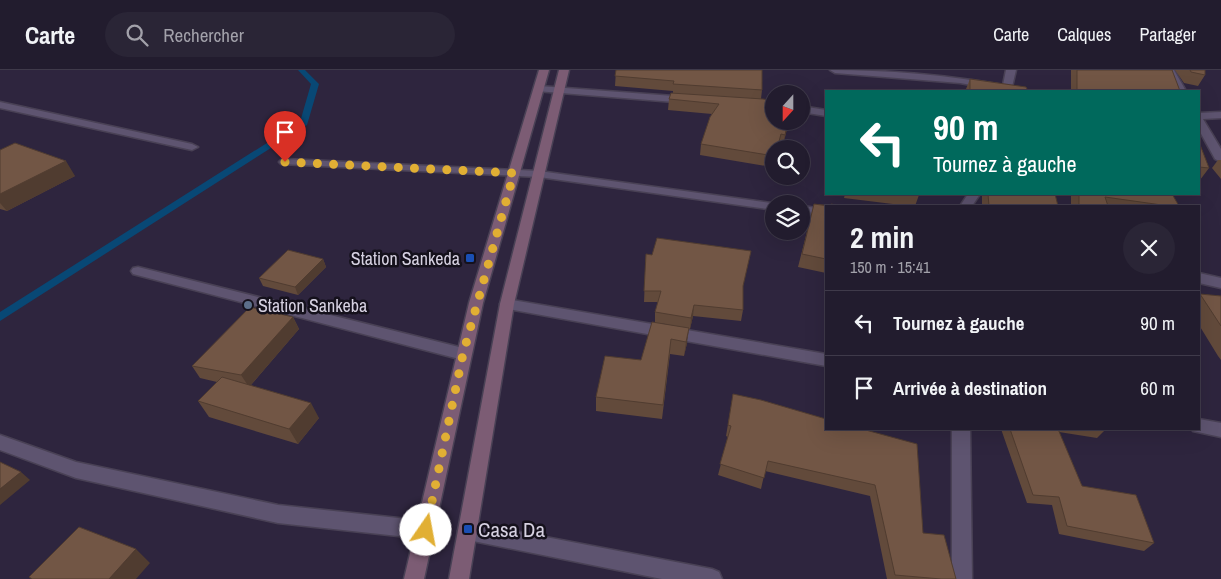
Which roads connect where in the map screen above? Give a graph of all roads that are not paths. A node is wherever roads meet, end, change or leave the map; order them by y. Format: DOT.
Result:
graph roads {
  1 [pos="544,70"];
  2 [pos="564,70"];
  3 [pos="834,70"];
  4 [pos="1011,70"];
  5 [pos="1169,70"];
  6 [pos="539,89"];
  7 [pos="1007,89"];
  8 [pos="1014,90"];
  9 [pos="1180,90"];
  10 [pos="559,91"];
  11 [pos="696,101"];
  12 [pos="0,105"];
  13 [pos="810,110"];
  14 [pos="825,113"];
  15 [pos="1221,115"];
  16 [pos="1200,116"];
  17 [pos="1200,123"];
  18 [pos="192,147"];
  19 [pos="1221,159"];
  20 [pos="285,162"];
  21 [pos="514,173"];
  22 [pos="539,174"];
  23 [pos="765,205"];
  24 [pos="810,211"];
  25 [pos="825,213"];
  26 [pos="138,271"];
  27 [pos="1200,278"];
  28 [pos="1221,283"];
  29 [pos="507,304"];
  30 [pos="463,354"];
  31 [pos="825,360"];
  32 [pos="1200,426"];
  33 [pos="961,430"];
  34 [pos="1221,430"];
  35 [pos="0,442"];
  36 [pos="426,530"];
  37 [pos="468,531"];
  38 [pos="414,579"];
  39 [pos="458,579"];
  40 [pos="712,579"];
  41 [pos="962,579"];
  1 -- 6 [label="main road"];
  2 -- 10 [label="main road"];
  3 -- 7 [label="street"];
  4 -- 7 [label="street"];
  5 -- 9 [label="street"];
  6 -- 10 [label="street"];
  6 -- 21 [label="main road"];
  7 -- 8 [label="street"];
  10 -- 11 [label="street"];
  10 -- 22 [label="main road"];
  12 -- 18 [label="street"];
  13 -- 14 [label="street"];
  15 -- 16 [label="street"];
  17 -- 19 [label="street"];
  20 -- 21 [label="street"];
  21 -- 22 [label="street"];
  21 -- 30 [label="main road"];
  22 -- 23 [label="street"];
  22 -- 29 [label="main road"];
  24 -- 25 [label="street"];
  26 -- 30 [label="street"];
  27 -- 28 [label="street"];
  29 -- 31 [label="street"];
  29 -- 37 [label="main road"];
  30 -- 36 [label="main road"];
  32 -- 34 [label="street"];
  33 -- 41 [label="street"];
  35 -- 36 [label="street"];
  36 -- 38 [label="main road"];
  37 -- 39 [label="main road"];
  37 -- 40 [label="street"];
}
